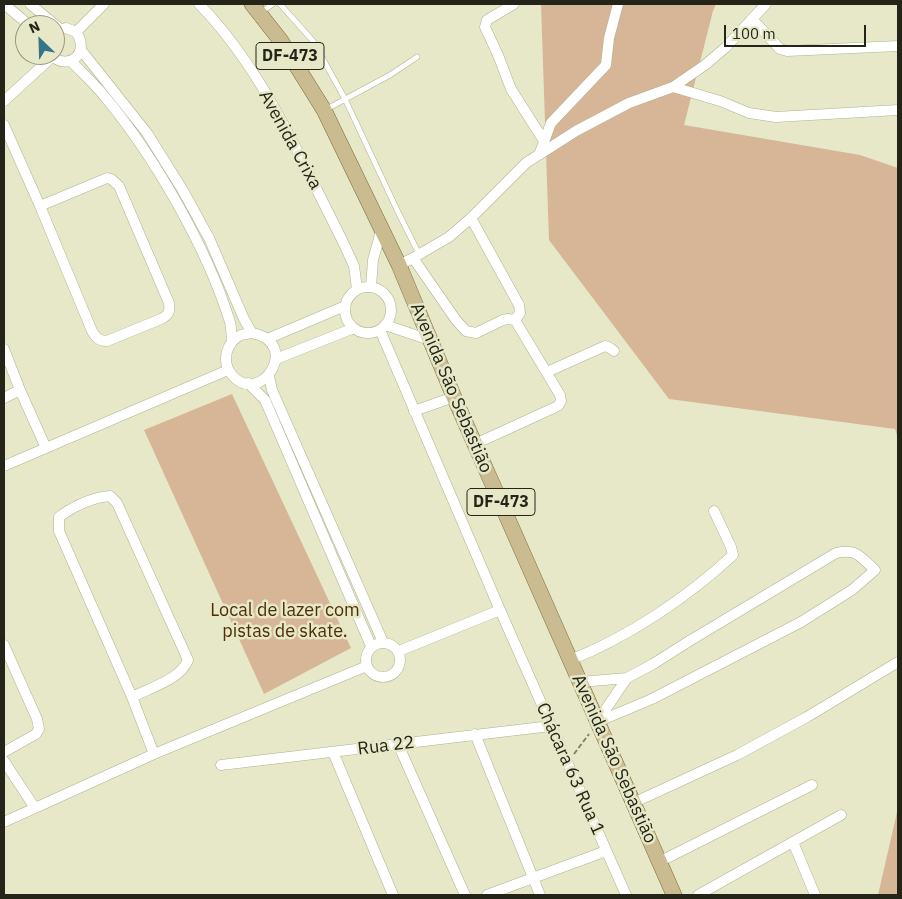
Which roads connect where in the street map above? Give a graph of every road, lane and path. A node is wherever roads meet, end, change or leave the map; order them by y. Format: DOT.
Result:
graph roads {
  1 [pos="4,4"];
  2 [pos="30,4"];
  3 [pos="104,4"];
  4 [pos="199,4"];
  5 [pos="273,4"];
  6 [pos="280,4"];
  7 [pos="514,4"];
  8 [pos="618,4"];
  9 [pos="766,4"];
  10 [pos="256,8"];
  11 [pos="17,15"];
  12 [pos="41,15"];
  13 [pos="752,19"];
  14 [pos="65,28"];
  15 [pos="76,32"];
  16 [pos="898,46"];
  17 [pos="81,50"];
  18 [pos="417,57"];
  19 [pos="65,61"];
  20 [pos="71,61"];
  21 [pos="43,65"];
  22 [pos="674,87"];
  23 [pos="345,99"];
  24 [pos="4,102"];
  25 [pos="324,110"];
  26 [pos="898,110"];
  27 [pos="4,125"];
  28 [pos="544,141"];
  29 [pos="539,155"];
  30 [pos="40,206"];
  31 [pos="472,218"];
  32 [pos="381,231"];
  33 [pos="416,256"];
  34 [pos="398,265"];
  35 [pos="371,287"];
  36 [pos="357,289"];
  37 [pos="345,306"];
  38 [pos="515,320"];
  39 [pos="383,327"];
  40 [pos="354,328"];
  41 [pos="252,333"];
  42 [pos="268,339"];
  43 [pos="430,340"];
  44 [pos="232,342"];
  45 [pos="4,349"];
  46 [pos="614,351"];
  47 [pos="276,359"];
  48 [pos="228,370"];
  49 [pos="547,372"];
  50 [pos="269,376"];
  51 [pos="248,383"];
  52 [pos="20,390"];
  53 [pos="454,396"];
  54 [pos="4,398"];
  55 [pos="414,410"];
  56 [pos="475,444"];
  57 [pos="46,448"];
  58 [pos="4,466"];
  59 [pos="714,511"];
  60 [pos="500,610"];
  61 [pos="383,642"];
  62 [pos="4,644"];
  63 [pos="371,646"];
  64 [pos="399,651"];
  65 [pos="570,660"];
  66 [pos="898,662"];
  67 [pos="366,666"];
  68 [pos="628,678"];
  69 [pos="580,682"];
  70 [pos="132,697"];
  71 [pos="597,722"];
  72 [pos="551,726"];
  73 [pos="475,734"];
  74 [pos="398,744"];
  75 [pos="4,752"];
  76 [pos="333,752"];
  77 [pos="154,754"];
  78 [pos="4,761"];
  79 [pos="567,764"];
  80 [pos="221,765"];
  81 [pos="812,785"];
  82 [pos="633,803"];
  83 [pos="35,808"];
  84 [pos="842,815"];
  85 [pos="4,822"];
  86 [pos="793,842"];
  87 [pos="606,851"];
  88 [pos="659,862"];
  89 [pos="532,878"];
  90 [pos="393,895"];
  91 [pos="465,895"];
  92 [pos="487,895"];
  93 [pos="540,895"];
  94 [pos="626,895"];
  95 [pos="674,895"];
  96 [pos="698,895"];
  97 [pos="815,895"];
  1 -- 11 [label="street"];
  2 -- 12 [label="street"];
  3 -- 15 [label="street"];
  4 -- 36 [label="street, Avenida Crixa"];
  5 -- 10 [label="lane"];
  6 -- 23 [label="lane"];
  7 -- 28 [label="street"];
  8 -- 28 [label="street"];
  9 -- 13 [label="street"];
  10 -- 25 [label="main road, Avenida São Sebastião / DF-473"];
  13 -- 16 [label="street"];
  13 -- 22 [label="street"];
  14 -- 15 [label="street"];
  15 -- 17 [label="street"];
  17 -- 20 [label="street"];
  17 -- 41 [label="street"];
  18 -- 23 [label="lane"];
  19 -- 20 [label="street"];
  20 -- 44 [label="street"];
  21 -- 24 [label="street"];
  22 -- 26 [label="street"];
  22 -- 29 [label="street"];
  23 -- 25 [label="lane"];
  23 -- 33 [label="lane"];
  25 -- 32 [label="main road, Avenida São Sebastião / DF-473"];
  27 -- 30 [label="street"];
  28 -- 29 [label="street"];
  29 -- 31 [label="street"];
  30 -- 30 [label="street"];
  31 -- 33 [label="street"];
  31 -- 38 [label="street"];
  32 -- 34 [label="main road, Avenida São Sebastião / DF-473"];
  32 -- 35 [label="street"];
  33 -- 34 [label="street"];
  33 -- 38 [label="street"];
  34 -- 43 [label="main road, Avenida São Sebastião / DF-473"];
  35 -- 36 [label="street"];
  35 -- 39 [label="street"];
  36 -- 37 [label="street"];
  37 -- 40 [label="street"];
  37 -- 42 [label="street"];
  38 -- 49 [label="street"];
  39 -- 40 [label="street"];
  39 -- 43 [label="street"];
  39 -- 55 [label="street, Chácara 63 Rua 1"];
  40 -- 47 [label="street"];
  41 -- 42 [label="street"];
  41 -- 44 [label="street"];
  42 -- 47 [label="street"];
  43 -- 53 [label="main road, Avenida São Sebastião / DF-473"];
  44 -- 48 [label="street"];
  45 -- 52 [label="street"];
  46 -- 49 [label="street"];
  47 -- 50 [label="street"];
  48 -- 51 [label="street"];
  48 -- 57 [label="street"];
  49 -- 56 [label="street"];
  50 -- 51 [label="street"];
  50 -- 61 [label="street"];
  51 -- 63 [label="street"];
  52 -- 54 [label="street"];
  52 -- 57 [label="street"];
  53 -- 55 [label="street"];
  53 -- 56 [label="main road, Avenida São Sebastião / DF-473"];
  55 -- 60 [label="street, Chácara 63 Rua 1"];
  56 -- 65 [label="main road, Avenida São Sebastião / DF-473"];
  57 -- 58 [label="street"];
  59 -- 65 [label="street"];
  60 -- 64 [label="street"];
  60 -- 72 [label="street, Chácara 63 Rua 1"];
  61 -- 63 [label="street"];
  61 -- 64 [label="street"];
  62 -- 75 [label="street"];
  63 -- 67 [label="street"];
  64 -- 67 [label="street"];
  65 -- 69 [label="main road, Avenida São Sebastião / DF-473"];
  66 -- 82 [label="street"];
  67 -- 77 [label="street"];
  68 -- 69 [label="street"];
  68 -- 71 [label="street"];
  68 -- 71 [label="street"];
  69 -- 71 [label="main road, Avenida São Sebastião / DF-473"];
  70 -- 70 [label="street"];
  70 -- 77 [label="street"];
  71 -- 79 [label="path"];
  71 -- 82 [label="main road, Avenida São Sebastião / DF-473"];
  72 -- 73 [label="street, Rua 22"];
  72 -- 79 [label="street, Chácara 63 Rua 1"];
  73 -- 74 [label="street, Rua 22"];
  73 -- 89 [label="street"];
  74 -- 76 [label="street, Rua 22"];
  74 -- 91 [label="street"];
  76 -- 80 [label="street, Rua 22"];
  76 -- 90 [label="street"];
  77 -- 83 [label="street"];
  78 -- 83 [label="street"];
  79 -- 87 [label="street, Chácara 63 Rua 1"];
  81 -- 88 [label="street"];
  82 -- 88 [label="main road, Avenida São Sebastião / DF-473"];
  83 -- 85 [label="street"];
  84 -- 86 [label="street"];
  86 -- 96 [label="street"];
  86 -- 97 [label="street"];
  87 -- 89 [label="street, Chácara 63 Rua 1"];
  87 -- 94 [label="street"];
  88 -- 95 [label="main road, Avenida São Sebastião / DF-473"];
  89 -- 92 [label="street, Chácara 63 Rua 1"];
  89 -- 93 [label="street"];
}
